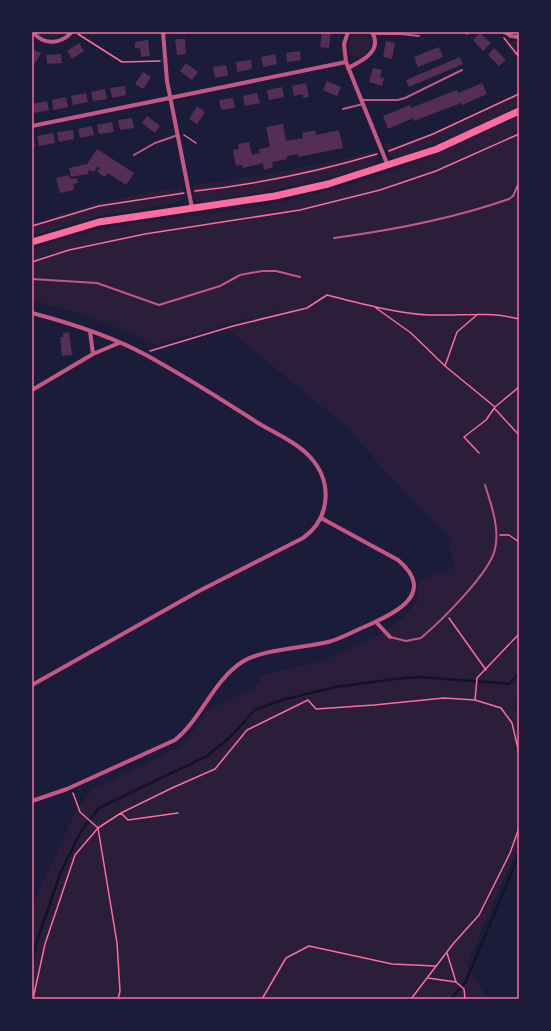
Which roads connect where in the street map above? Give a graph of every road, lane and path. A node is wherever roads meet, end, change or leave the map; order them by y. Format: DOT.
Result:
graph roads {
  1 [pos="33,32"];
  2 [pos="74,32"];
  3 [pos="163,32"];
  4 [pos="348,32"];
  5 [pos="505,32"];
  6 [pos="372,33"];
  7 [pos="419,36"];
  8 [pos="519,37"];
  9 [pos="519,49"];
  10 [pos="517,54"];
  11 [pos="519,57"];
  12 [pos="164,60"];
  13 [pos="346,62"];
  14 [pos="348,68"];
  15 [pos="462,70"];
  16 [pos="519,94"];
  17 [pos="171,99"];
  18 [pos="363,102"];
  19 [pos="343,109"];
  20 [pos="519,111"];
  21 [pos="32,126"];
  22 [pos="519,134"];
  23 [pos="178,135"];
  24 [pos="196,144"];
  25 [pos="383,153"];
  26 [pos="134,155"];
  27 [pos="388,166"];
  28 [pos="519,183"];
  29 [pos="188,192"];
  30 [pos="192,208"];
  31 [pos="32,226"];
  32 [pos="334,238"];
  33 [pos="32,242"];
  34 [pos="32,262"];
  35 [pos="300,277"];
  36 [pos="32,279"];
  37 [pos="374,306"];
  38 [pos="32,313"];
  39 [pos="478,314"];
  40 [pos="519,319"];
  41 [pos="90,331"];
  42 [pos="119,343"];
  43 [pos="93,354"];
  44 [pos="145,354"];
  45 [pos="445,366"];
  46 [pos="519,387"];
  47 [pos="32,390"];
  48 [pos="495,407"];
  49 [pos="519,435"];
  50 [pos="479,453"];
  51 [pos="486,485"];
  52 [pos="321,518"];
  53 [pos="497,535"];
  54 [pos="519,542"];
  55 [pos="446,614"];
  56 [pos="376,622"];
  57 [pos="519,634"];
  58 [pos="390,637"];
  59 [pos="486,670"];
  60 [pos="32,685"];
  61 [pos="475,700"];
  62 [pos="519,753"];
  63 [pos="71,788"];
  64 [pos="32,801"];
  65 [pos="121,813"];
  66 [pos="178,813"];
  67 [pos="98,828"];
  68 [pos="519,828"];
  69 [pos="447,953"];
  70 [pos="436,966"];
  71 [pos="428,978"];
  72 [pos="456,982"];
  73 [pos="32,999"];
  74 [pos="118,999"];
  75 [pos="262,999"];
  76 [pos="411,999"];
  77 [pos="465,999"];
  1 -- 2 [label="street"];
  2 -- 12 [label="path"];
  3 -- 12 [label="street"];
  4 -- 13 [label="street"];
  5 -- 8 [label="street"];
  5 -- 10 [label="path"];
  6 -- 7 [label="lane"];
  6 -- 14 [label="street"];
  9 -- 10 [label="path"];
  10 -- 11 [label="path"];
  12 -- 17 [label="street"];
  13 -- 14 [label="street"];
  13 -- 17 [label="street"];
  14 -- 18 [label="street"];
  15 -- 18 [label="lane"];
  16 -- 25 [label="path"];
  17 -- 21 [label="street"];
  17 -- 23 [label="street"];
  18 -- 19 [label="lane"];
  18 -- 25 [label="street"];
  20 -- 27 [label="main road"];
  22 -- 34 [label="path"];
  23 -- 24 [label="path"];
  23 -- 26 [label="lane"];
  23 -- 29 [label="street"];
  25 -- 27 [label="street"];
  25 -- 29 [label="path"];
  27 -- 30 [label="main road"];
  28 -- 32 [label="lane"];
  29 -- 30 [label="street"];
  29 -- 31 [label="path"];
  30 -- 33 [label="main road"];
  35 -- 36 [label="lane"];
  37 -- 39 [label="path"];
  37 -- 44 [label="path"];
  37 -- 45 [label="path"];
  38 -- 41 [label="street"];
  39 -- 40 [label="path"];
  39 -- 45 [label="path"];
  41 -- 42 [label="street"];
  41 -- 43 [label="street"];
  42 -- 43 [label="street"];
  42 -- 44 [label="street"];
  43 -- 47 [label="street"];
  44 -- 52 [label="street"];
  45 -- 48 [label="path"];
  46 -- 48 [label="path"];
  48 -- 49 [label="path"];
  48 -- 50 [label="path"];
  51 -- 53 [label="lane"];
  52 -- 56 [label="street"];
  52 -- 60 [label="street"];
  53 -- 54 [label="path"];
  53 -- 55 [label="lane"];
  55 -- 58 [label="lane"];
  55 -- 59 [label="path"];
  56 -- 58 [label="street"];
  56 -- 63 [label="street"];
  57 -- 59 [label="path"];
  59 -- 61 [label="path"];
  61 -- 62 [label="path"];
  61 -- 65 [label="path"];
  63 -- 64 [label="street"];
  63 -- 67 [label="path"];
  65 -- 66 [label="path"];
  65 -- 67 [label="path"];
  67 -- 73 [label="path"];
  67 -- 74 [label="path"];
  68 -- 69 [label="path"];
  69 -- 70 [label="path"];
  69 -- 72 [label="path"];
  70 -- 71 [label="path"];
  70 -- 75 [label="path"];
  71 -- 72 [label="path"];
  71 -- 76 [label="path"];
  72 -- 77 [label="path"];
}
